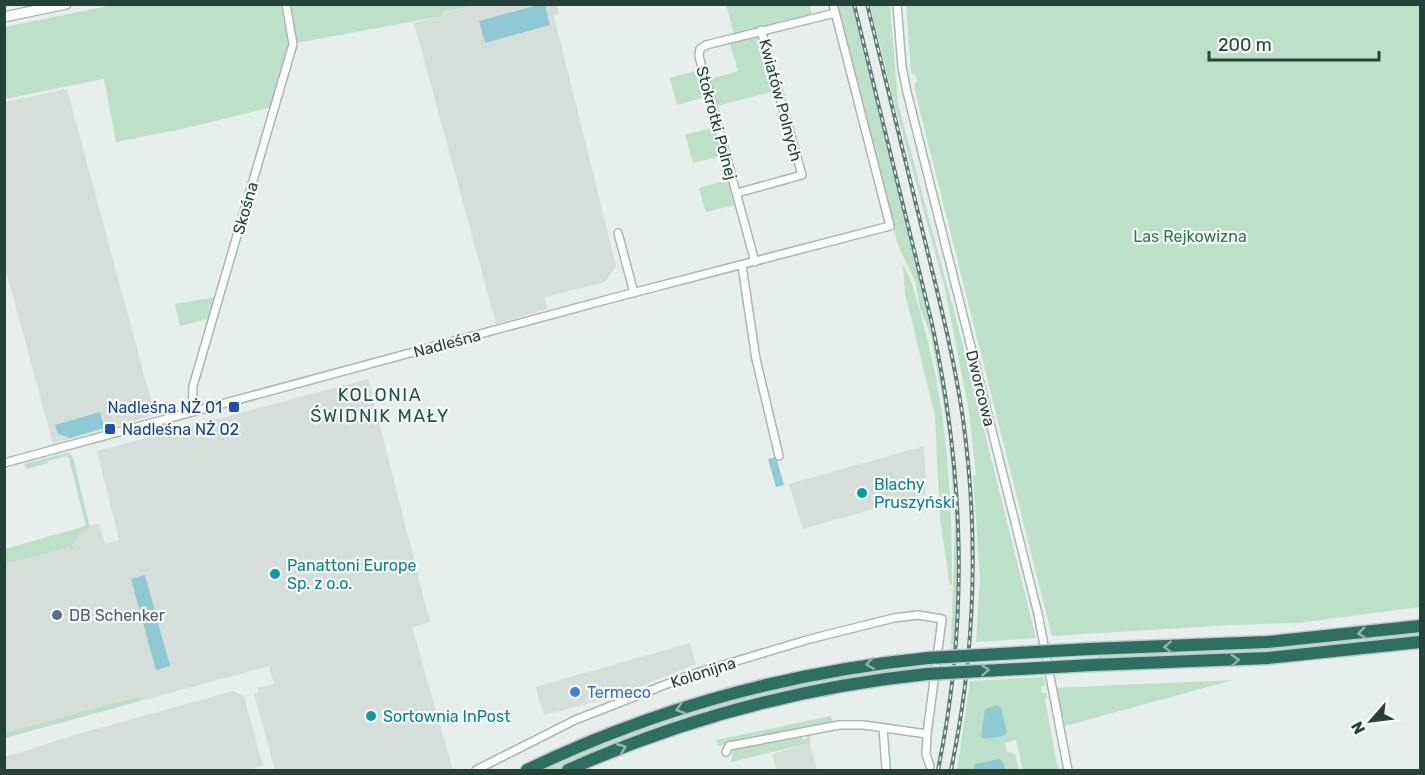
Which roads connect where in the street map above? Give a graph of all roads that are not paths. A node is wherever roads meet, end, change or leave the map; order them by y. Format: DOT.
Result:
graph roads {
  1 [pos="66,4"];
  2 [pos="286,4"];
  3 [pos="833,4"];
  4 [pos="897,4"];
  5 [pos="835,13"];
  6 [pos="4,17"];
  7 [pos="761,30"];
  8 [pos="737,193"];
  9 [pos="618,233"];
  10 [pos="755,262"];
  11 [pos="742,266"];
  12 [pos="634,293"];
  13 [pos="192,412"];
  14 [pos="779,456"];
  15 [pos="4,463"];
  16 [pos="1420,626"];
  17 [pos="1420,642"];
  18 [pos="883,728"];
  19 [pos="927,734"];
  20 [pos="726,752"];
  21 [pos="930,766"];
  22 [pos="886,768"];
  23 [pos="476,771"];
  24 [pos="527,771"];
  25 [pos="568,771"];
  26 [pos="1068,771"];
  1 -- 6 [label="main road"];
  2 -- 13 [label="street, Skośna"];
  3 -- 5 [label="street"];
  4 -- 26 [label="street, Dworcowa"];
  5 -- 7 [label="street, Stokrotki Polnej"];
  5 -- 10 [label="street, Nadleśna"];
  7 -- 8 [label="street, Stokrotki Polnej"];
  7 -- 8 [label="street, Kwiatów Polnych"];
  8 -- 10 [label="street, Stokrotki Polnej"];
  9 -- 12 [label="street"];
  10 -- 11 [label="street, Nadleśna"];
  11 -- 12 [label="street, Nadleśna"];
  11 -- 14 [label="street"];
  12 -- 13 [label="street, Nadleśna"];
  13 -- 15 [label="street, Nadleśna"];
  16 -- 24 [label="highway, one-way, bridge"];
  25 -- 17 [label="highway, one-way, bridge"];
  18 -- 19 [label="street"];
  18 -- 20 [label="street"];
  18 -- 22 [label="street"];
  19 -- 21 [label="street"];
  19 -- 23 [label="street, Kolonijna"];
}
